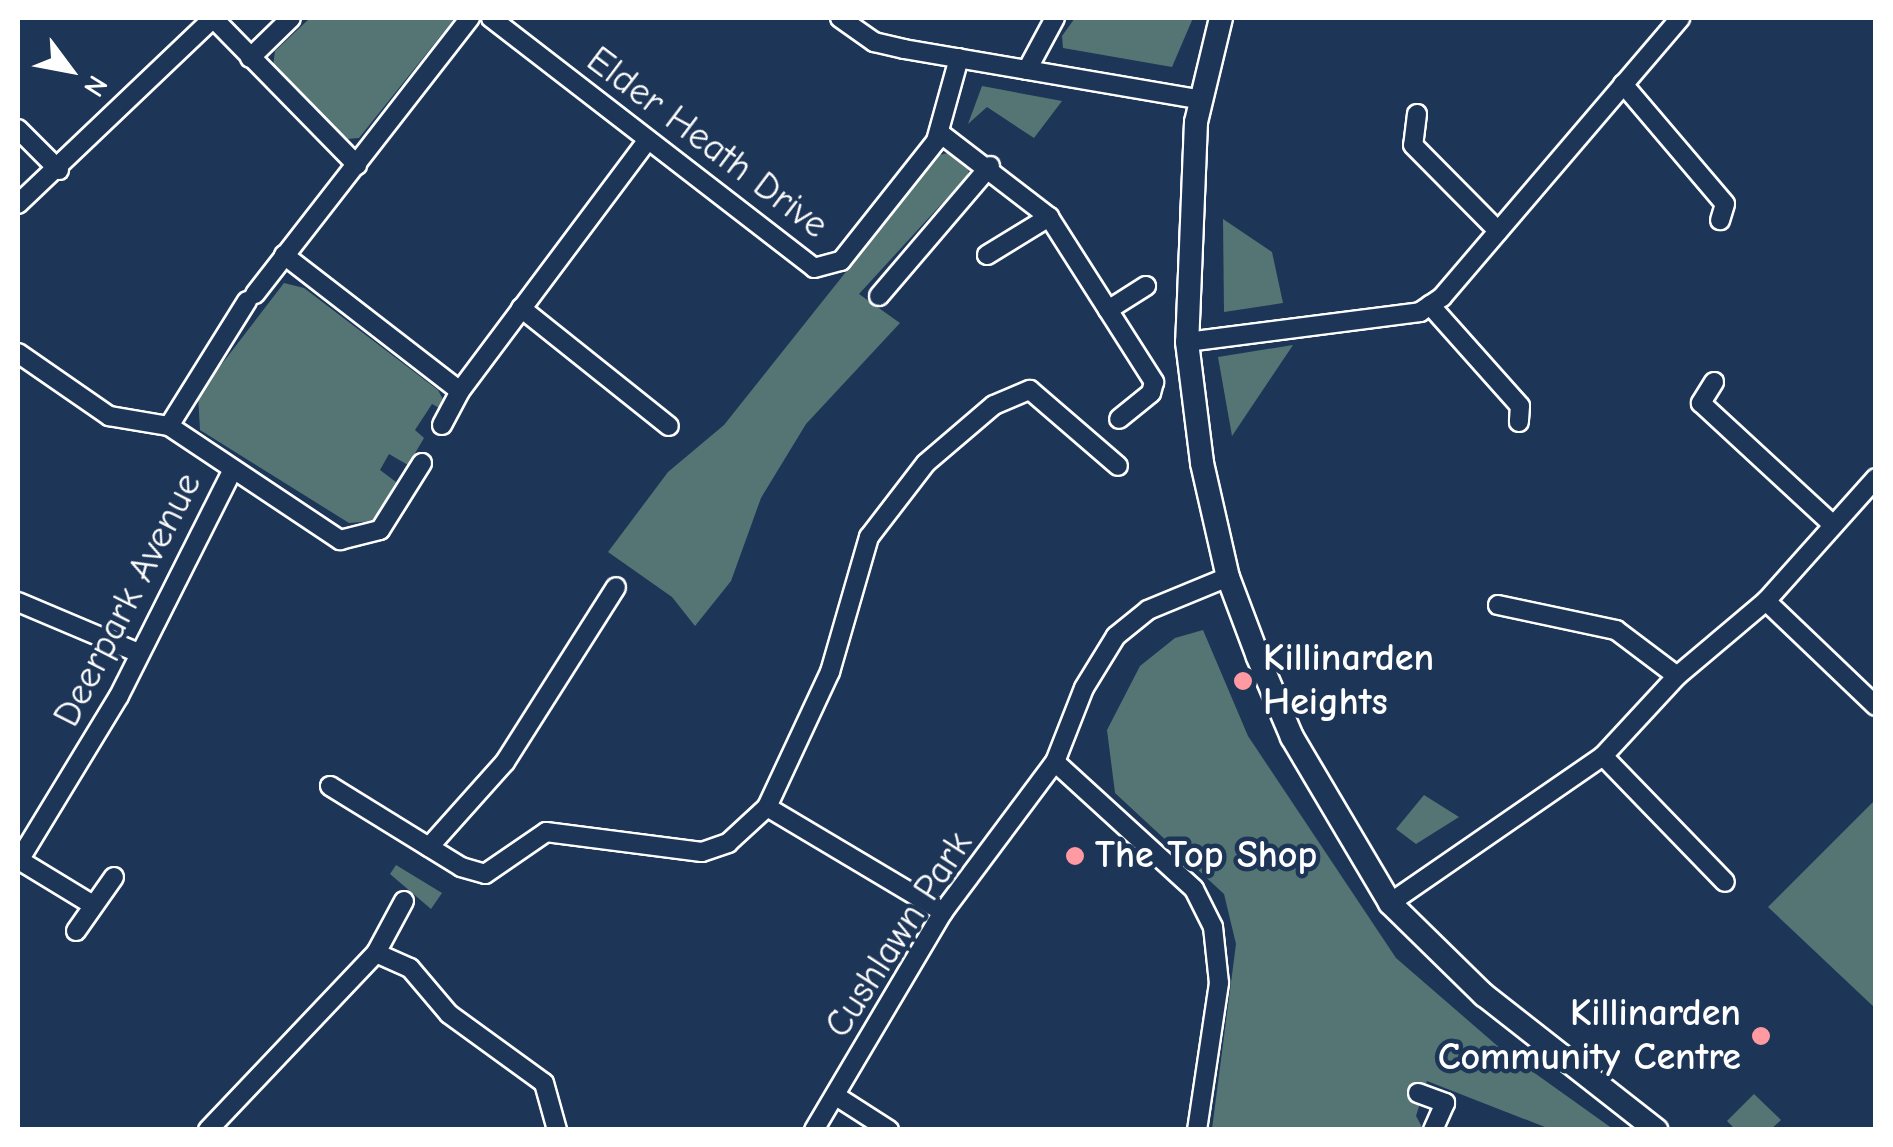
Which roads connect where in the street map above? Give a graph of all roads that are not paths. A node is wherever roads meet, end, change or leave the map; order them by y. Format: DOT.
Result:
graph roads {
  1 [pos="213,18"];
  2 [pos="291,18"];
  3 [pos="470,18"];
  4 [pos="492,18"];
  5 [pos="840,18"];
  6 [pos="1055,18"];
  7 [pos="1221,18"];
  8 [pos="1680,18"];
  9 [pos="250,58"];
  10 [pos="958,58"];
  11 [pos="1027,70"];
  12 [pos="1624,84"];
  13 [pos="1200,100"];
  14 [pos="1417,114"];
  15 [pos="18,129"];
  16 [pos="940,133"];
  17 [pos="647,141"];
  18 [pos="357,165"];
  19 [pos="990,166"];
  20 [pos="59,170"];
  21 [pos="18,204"];
  22 [pos="1049,217"];
  23 [pos="1720,220"];
  24 [pos="1498,230"];
  25 [pos="284,255"];
  26 [pos="987,255"];
  27 [pos="1146,286"];
  28 [pos="878,296"];
  29 [pos="1430,305"];
  30 [pos="521,308"];
  31 [pos="1108,310"];
  32 [pos="1187,342"];
  33 [pos="18,353"];
  34 [pos="1714,382"];
  35 [pos="460,391"];
  36 [pos="1119,420"];
  37 [pos="1520,422"];
  38 [pos="170,426"];
  39 [pos="442,426"];
  40 [pos="669,426"];
  41 [pos="422,463"];
  42 [pos="1118,466"];
  43 [pos="232,471"];
  44 [pos="1876,478"];
  45 [pos="1833,526"];
  46 [pos="1228,577"];
  47 [pos="616,587"];
  48 [pos="1766,601"];
  49 [pos="18,602"];
  50 [pos="1498,605"];
  51 [pos="139,653"];
  52 [pos="1677,676"];
  53 [pos="1876,706"];
  54 [pos="1603,756"];
  55 [pos="1055,762"];
  56 [pos="330,786"];
  57 [pos="767,807"];
  58 [pos="429,848"];
  59 [pos="18,861"];
  60 [pos="114,877"];
  61 [pos="1725,882"];
  62 [pos="404,901"];
  63 [pos="1390,902"];
  64 [pos="93,906"];
  65 [pos="943,912"];
  66 [pos="76,930"];
  67 [pos="376,952"];
  68 [pos="1418,1093"];
  69 [pos="836,1096"];
  70 [pos="208,1130"];
  71 [pos="557,1130"];
  72 [pos="814,1130"];
  73 [pos="889,1130"];
  74 [pos="1197,1130"];
  75 [pos="1434,1130"];
  76 [pos="1656,1130"];
  1 -- 9 [label="street"];
  1 -- 20 [label="street"];
  2 -- 9 [label="street"];
  3 -- 18 [label="street"];
  4 -- 17 [label="street, Elder Heath Drive"];
  5 -- 10 [label="street"];
  6 -- 11 [label="street"];
  7 -- 13 [label="street"];
  8 -- 12 [label="street"];
  9 -- 18 [label="street"];
  10 -- 11 [label="street"];
  10 -- 16 [label="street, Elder Heath Drive"];
  11 -- 13 [label="street"];
  12 -- 23 [label="street"];
  12 -- 24 [label="street"];
  13 -- 32 [label="street"];
  14 -- 24 [label="street"];
  15 -- 20 [label="street"];
  16 -- 17 [label="street, Elder Heath Drive"];
  16 -- 19 [label="street"];
  17 -- 30 [label="street"];
  18 -- 25 [label="street"];
  19 -- 22 [label="street"];
  19 -- 28 [label="street"];
  20 -- 21 [label="street"];
  22 -- 26 [label="street"];
  22 -- 31 [label="street"];
  24 -- 29 [label="street"];
  25 -- 35 [label="street"];
  25 -- 38 [label="street"];
  27 -- 31 [label="street"];
  29 -- 32 [label="street"];
  29 -- 37 [label="street"];
  30 -- 35 [label="street"];
  30 -- 40 [label="street"];
  31 -- 36 [label="street"];
  32 -- 46 [label="street"];
  33 -- 38 [label="street"];
  34 -- 45 [label="street"];
  35 -- 39 [label="street"];
  38 -- 43 [label="street"];
  41 -- 43 [label="street"];
  42 -- 57 [label="street"];
  43 -- 51 [label="street, Deerpark Avenue"];
  44 -- 45 [label="street"];
  45 -- 48 [label="street"];
  46 -- 55 [label="street, Cushlawn Park"];
  46 -- 63 [label="street"];
  47 -- 58 [label="street"];
  48 -- 52 [label="street"];
  48 -- 53 [label="street"];
  49 -- 51 [label="street"];
  50 -- 52 [label="street"];
  51 -- 59 [label="street, Deerpark Avenue"];
  52 -- 54 [label="street"];
  54 -- 61 [label="street"];
  54 -- 63 [label="street"];
  55 -- 65 [label="street, Cushlawn Park"];
  55 -- 74 [label="street"];
  56 -- 58 [label="street"];
  57 -- 58 [label="street"];
  57 -- 65 [label="street"];
  59 -- 64 [label="street, Deerpark Avenue"];
  60 -- 64 [label="street"];
  62 -- 67 [label="street"];
  63 -- 76 [label="street"];
  64 -- 66 [label="street"];
  65 -- 69 [label="street, Cushlawn Park"];
  67 -- 70 [label="street"];
  67 -- 71 [label="street"];
  68 -- 75 [label="street"];
  69 -- 72 [label="street, Cushlawn Park"];
  69 -- 73 [label="street, Cushlawn Park"];
}
